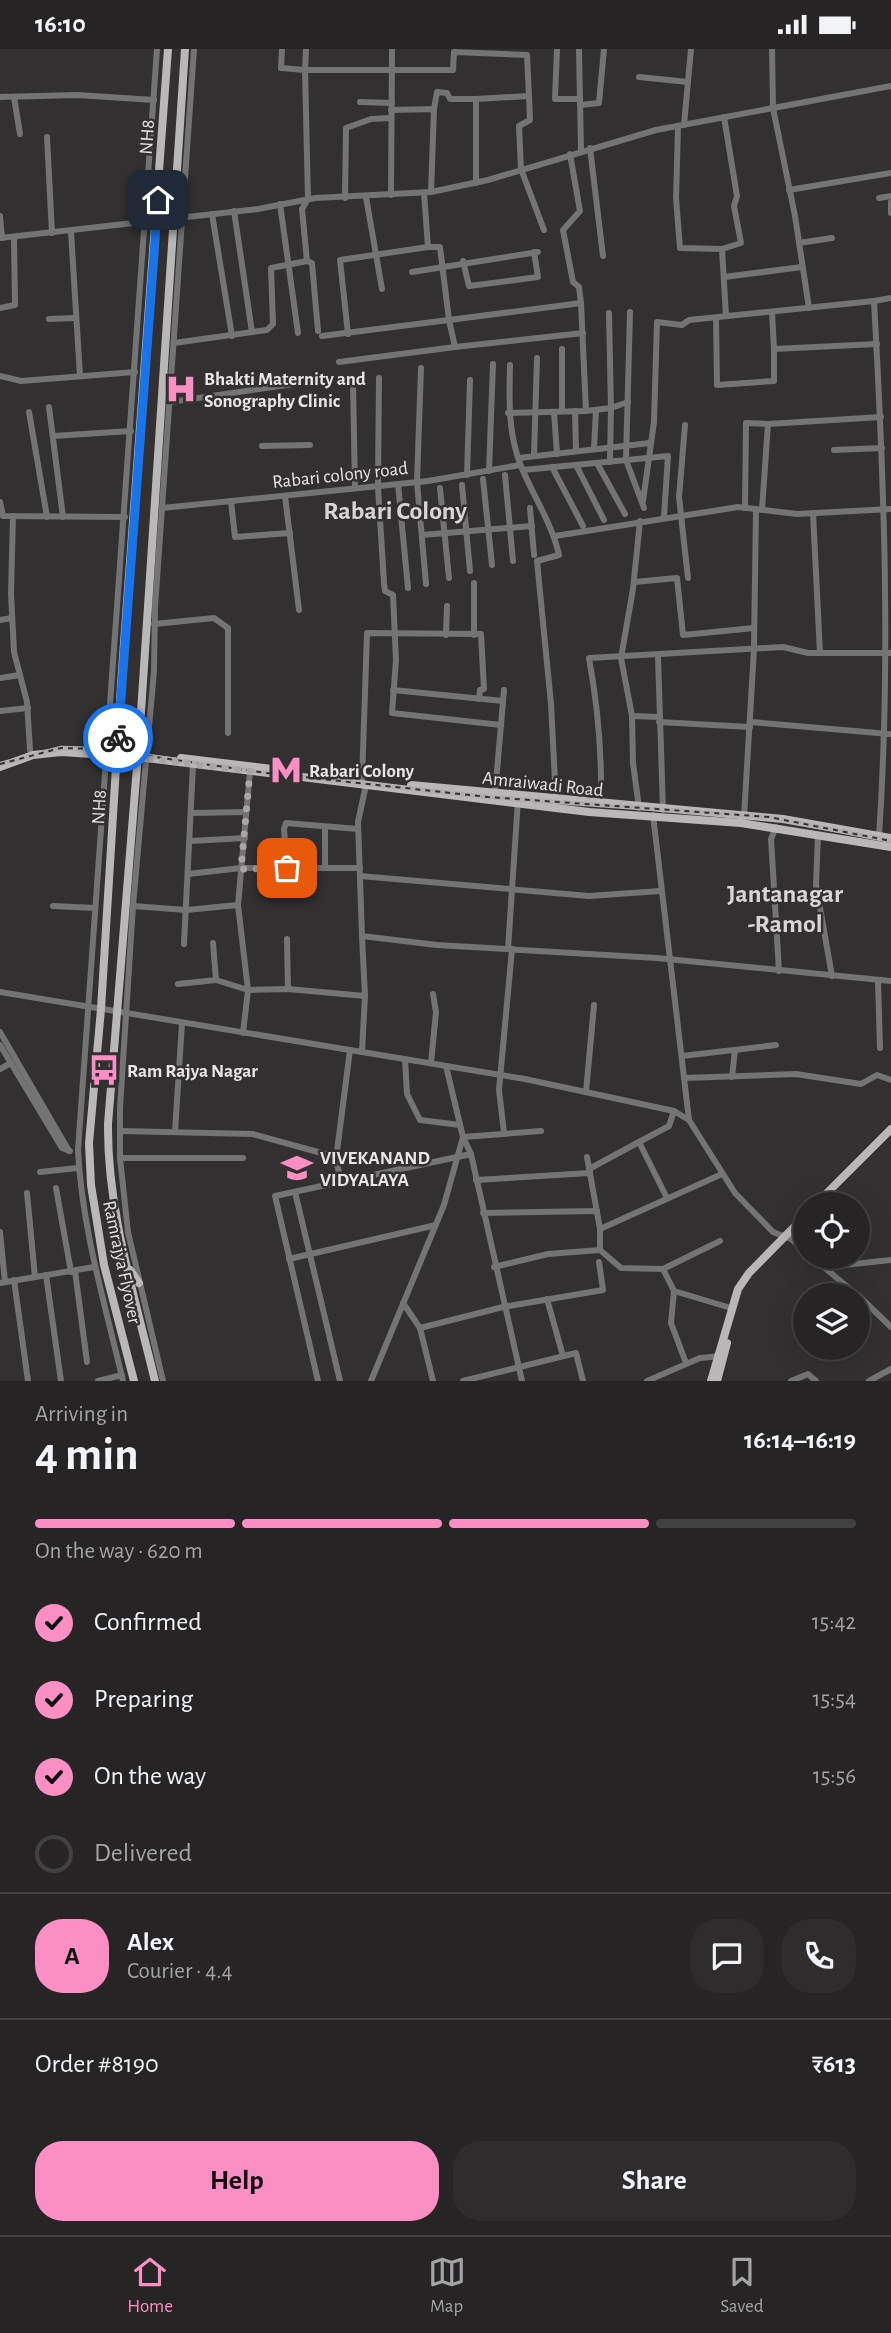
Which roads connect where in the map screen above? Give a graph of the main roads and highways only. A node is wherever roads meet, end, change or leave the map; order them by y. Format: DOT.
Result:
graph roads {
  1 [pos="168,49"];
  2 [pos="186,49"];
  3 [pos="107,752"];
  4 [pos="117,753"];
  5 [pos="142,755"];
  6 [pos="0,761"];
  7 [pos="192,762"];
  8 [pos="0,767"];
  9 [pos="364,783"];
  10 [pos="518,800"];
  11 [pos="891,838"];
  12 [pos="891,847"];
  13 [pos="118,1013"];
  14 [pos="891,1129"];
  15 [pos="891,1136"];
  16 [pos="89,1148"];
  17 [pos="828,1192"];
  18 [pos="835,1192"];
  19 [pos="793,1232"];
  20 [pos="793,1234"];
  21 [pos="788,1239"];
  22 [pos="128,1268"];
  23 [pos="139,1283"];
  24 [pos="721,1356"];
  25 [pos="134,1381"];
  26 [pos="155,1381"];
  27 [pos="711,1381"];
  28 [pos="717,1381"];
  1 -- 4 [label="main road, NH8"];
  2 -- 5 [label="main road, NH8"];
  3 -- 4 [label="main road"];
  3 -- 6 [label="main road"];
  3 -- 8 [label="main road"];
  4 -- 5 [label="main road"];
  4 -- 16 [label="main road, NH8"];
  5 -- 7 [label="main road"];
  5 -- 13 [label="main road, NH8"];
  7 -- 9 [label="main road, Amraiwadi Road"];
  7 -- 9 [label="main road"];
  9 -- 10 [label="main road"];
  9 -- 10 [label="main road, Amraiwadi Road"];
  10 -- 11 [label="main road, Amraiwadi Road"];
  10 -- 12 [label="main road"];
  13 -- 22 [label="main road, Ramrajya Flyover"];
  14 -- 17 [label="main road"];
  15 -- 18 [label="main road"];
  16 -- 25 [label="main road, Ramrajya Flyover"];
  19 -- 21 [label="main road"];
  20 -- 21 [label="main road"];
  21 -- 24 [label="main road"];
  21 -- 24 [label="main road"];
  22 -- 23 [label="main road"];
  22 -- 26 [label="main road, Ramrajya Flyover"];
  24 -- 27 [label="main road"];
  24 -- 28 [label="main road"];
}
